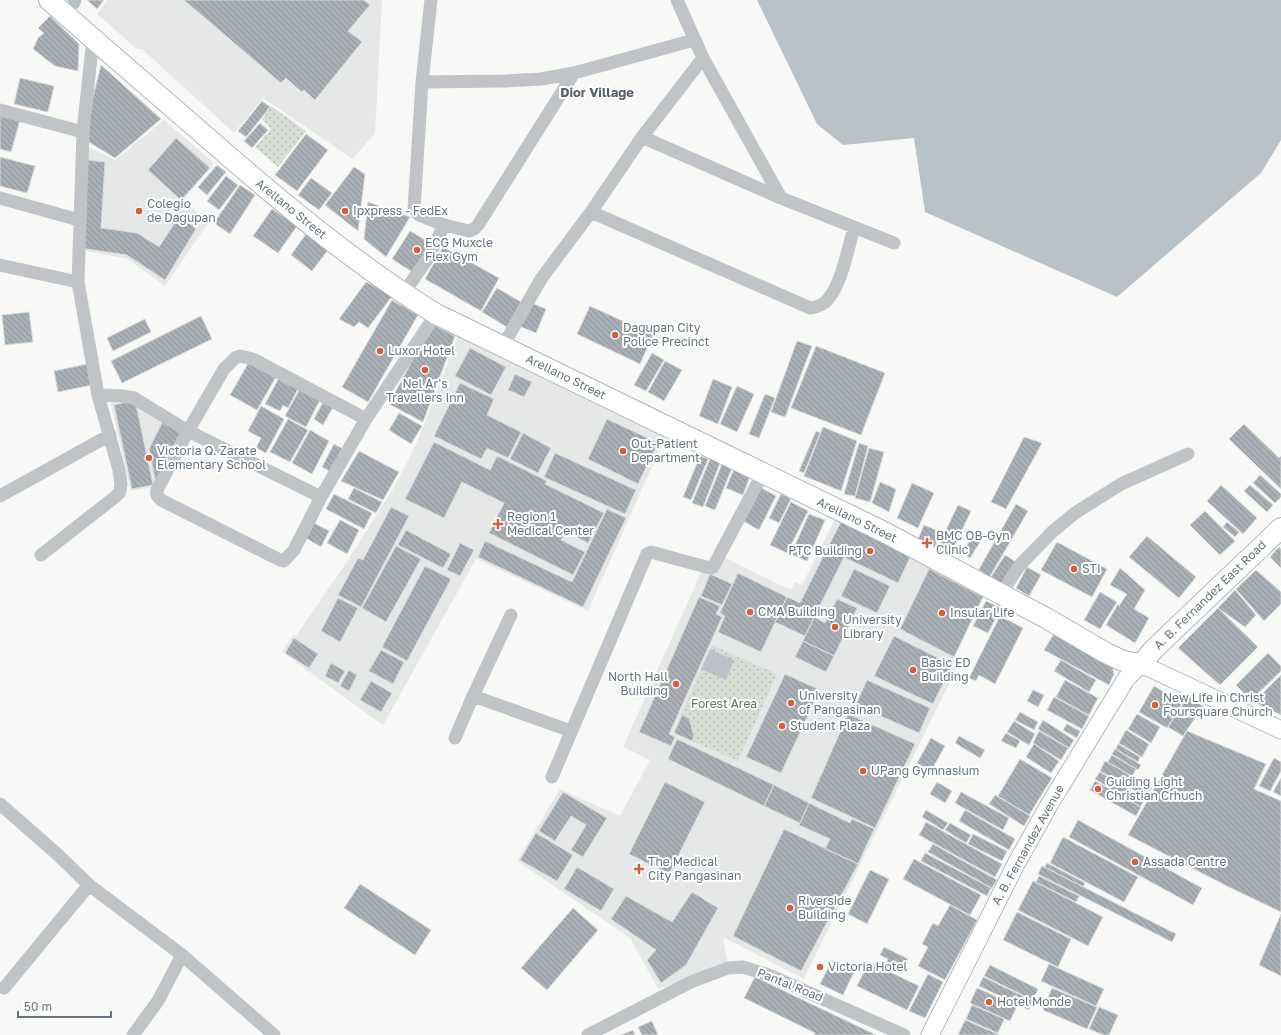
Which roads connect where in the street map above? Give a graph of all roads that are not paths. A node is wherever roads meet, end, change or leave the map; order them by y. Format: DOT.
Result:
graph roads {
  1 [pos="49,0"];
  2 [pos="431,0"];
  3 [pos="677,0"];
  4 [pos="93,38"];
  5 [pos="694,40"];
  6 [pos="703,58"];
  7 [pos="574,73"];
  8 [pos="422,82"];
  9 [pos="0,110"];
  10 [pos="83,132"];
  11 [pos="642,137"];
  12 [pos="0,198"];
  13 [pos="781,198"];
  14 [pos="591,212"];
  15 [pos="79,220"];
  16 [pos="444,225"];
  17 [pos="854,228"];
  18 [pos="894,243"];
  19 [pos="0,265"];
  20 [pos="78,282"];
  21 [pos="403,294"];
  22 [pos="436,314"];
  23 [pos="503,346"];
  24 [pos="98,395"];
  25 [pos="366,419"];
  26 [pos="188,431"];
  27 [pos="110,435"];
  28 [pos="1188,454"];
  29 [pos="763,473"];
  30 [pos="0,496"];
  31 [pos="321,497"];
  32 [pos="1281,528"];
  33 [pos="42,555"];
  34 [pos="1001,594"];
  35 [pos="511,615"];
  36 [pos="1141,664"];
  37 [pos="473,696"];
  38 [pos="1281,730"];
  39 [pos="572,731"];
  40 [pos="455,738"];
  41 [pos="552,777"];
  42 [pos="0,804"];
  43 [pos="89,885"];
  44 [pos="182,955"];
  45 [pos="4,988"];
  46 [pos="133,1035"];
  47 [pos="274,1035"];
  48 [pos="588,1035"];
  49 [pos="904,1035"];
  50 [pos="930,1035"];
  1 -- 4 [label="highway, Arellano Street"];
  2 -- 8 [label="street"];
  3 -- 5 [label="street"];
  4 -- 10 [label="street"];
  4 -- 21 [label="highway, Arellano Street"];
  5 -- 6 [label="street"];
  5 -- 7 [label="street"];
  6 -- 11 [label="street"];
  6 -- 13 [label="street"];
  7 -- 8 [label="street"];
  7 -- 16 [label="street"];
  8 -- 16 [label="street"];
  9 -- 10 [label="street"];
  10 -- 15 [label="street"];
  11 -- 13 [label="street"];
  11 -- 14 [label="street"];
  12 -- 15 [label="street"];
  13 -- 17 [label="street"];
  14 -- 17 [label="street"];
  14 -- 23 [label="street"];
  15 -- 20 [label="street"];
  16 -- 21 [label="street"];
  17 -- 18 [label="street"];
  19 -- 20 [label="street"];
  20 -- 24 [label="street"];
  21 -- 22 [label="highway, Arellano Street"];
  22 -- 23 [label="highway, Arellano Street"];
  22 -- 25 [label="street"];
  23 -- 29 [label="highway, Arellano Street"];
  24 -- 26 [label="street"];
  24 -- 27 [label="street"];
  25 -- 26 [label="street"];
  25 -- 31 [label="street"];
  26 -- 31 [label="street"];
  26 -- 31 [label="street"];
  27 -- 30 [label="street"];
  27 -- 33 [label="street"];
  28 -- 34 [label="street"];
  29 -- 34 [label="highway, Arellano Street"];
  29 -- 39 [label="street"];
  32 -- 36 [label="highway, A. B. Fernandez East Road"];
  34 -- 36 [label="highway, Arellano Street"];
  35 -- 37 [label="street"];
  36 -- 38 [label="main road"];
  36 -- 50 [label="main road, A. B. Fernandez Avenue"];
  37 -- 39 [label="street"];
  37 -- 40 [label="street"];
  39 -- 41 [label="street"];
  42 -- 43 [label="street"];
  43 -- 44 [label="street"];
  43 -- 45 [label="street"];
  44 -- 46 [label="street"];
  44 -- 47 [label="street"];
  48 -- 49 [label="street, Pantal Road"];
}
